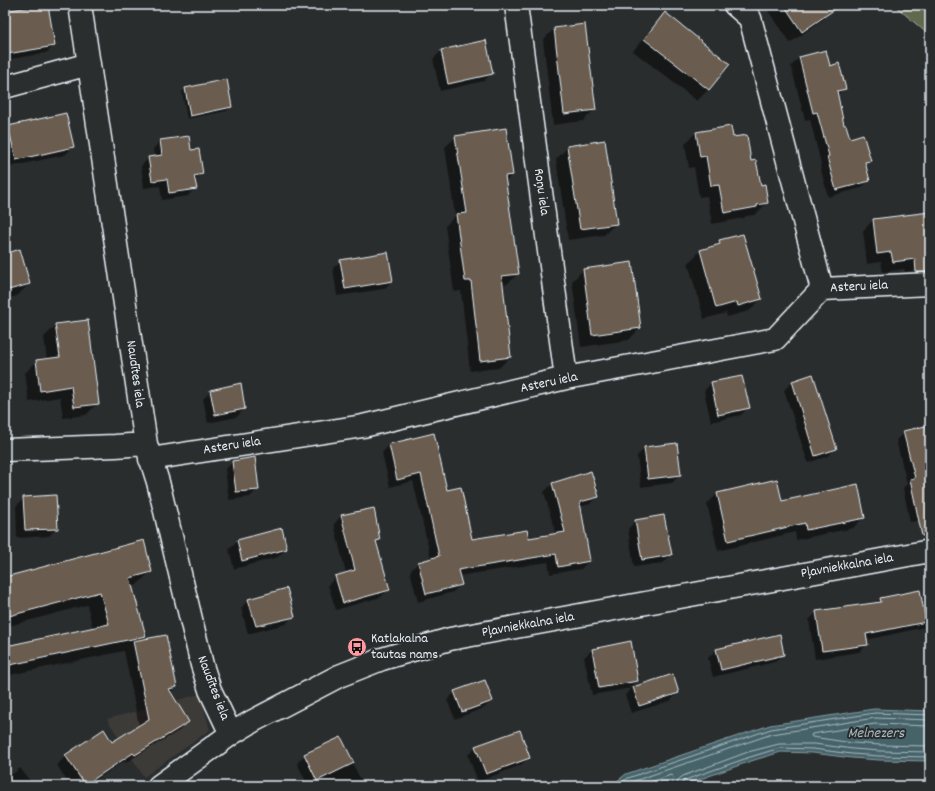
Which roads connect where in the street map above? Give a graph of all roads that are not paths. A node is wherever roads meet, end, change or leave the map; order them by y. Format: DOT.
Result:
graph roads {
  1 [pos="80,5"];
  2 [pos="516,5"];
  3 [pos="735,5"];
  4 [pos="89,64"];
  5 [pos="5,87"];
  6 [pos="930,284"];
  7 [pos="822,289"];
  8 [pos="566,378"];
  9 [pos="5,450"];
  10 [pos="148,451"];
  11 [pos="930,551"];
  12 [pos="231,734"];
  13 [pos="159,786"];
  1 -- 4 [label="street, Naudītes iela"];
  2 -- 8 [label="street, Roņu iela"];
  3 -- 7 [label="street"];
  4 -- 5 [label="street"];
  4 -- 10 [label="street, Naudītes iela"];
  6 -- 7 [label="street, Asteru iela"];
  7 -- 8 [label="street, Asteru iela"];
  8 -- 10 [label="street, Asteru iela"];
  9 -- 10 [label="street, Asteru iela"];
  10 -- 12 [label="street, Naudītes iela"];
  11 -- 12 [label="street, Pļavniekkalna iela"];
  12 -- 13 [label="street, Pļavniekkalna iela"];
}
